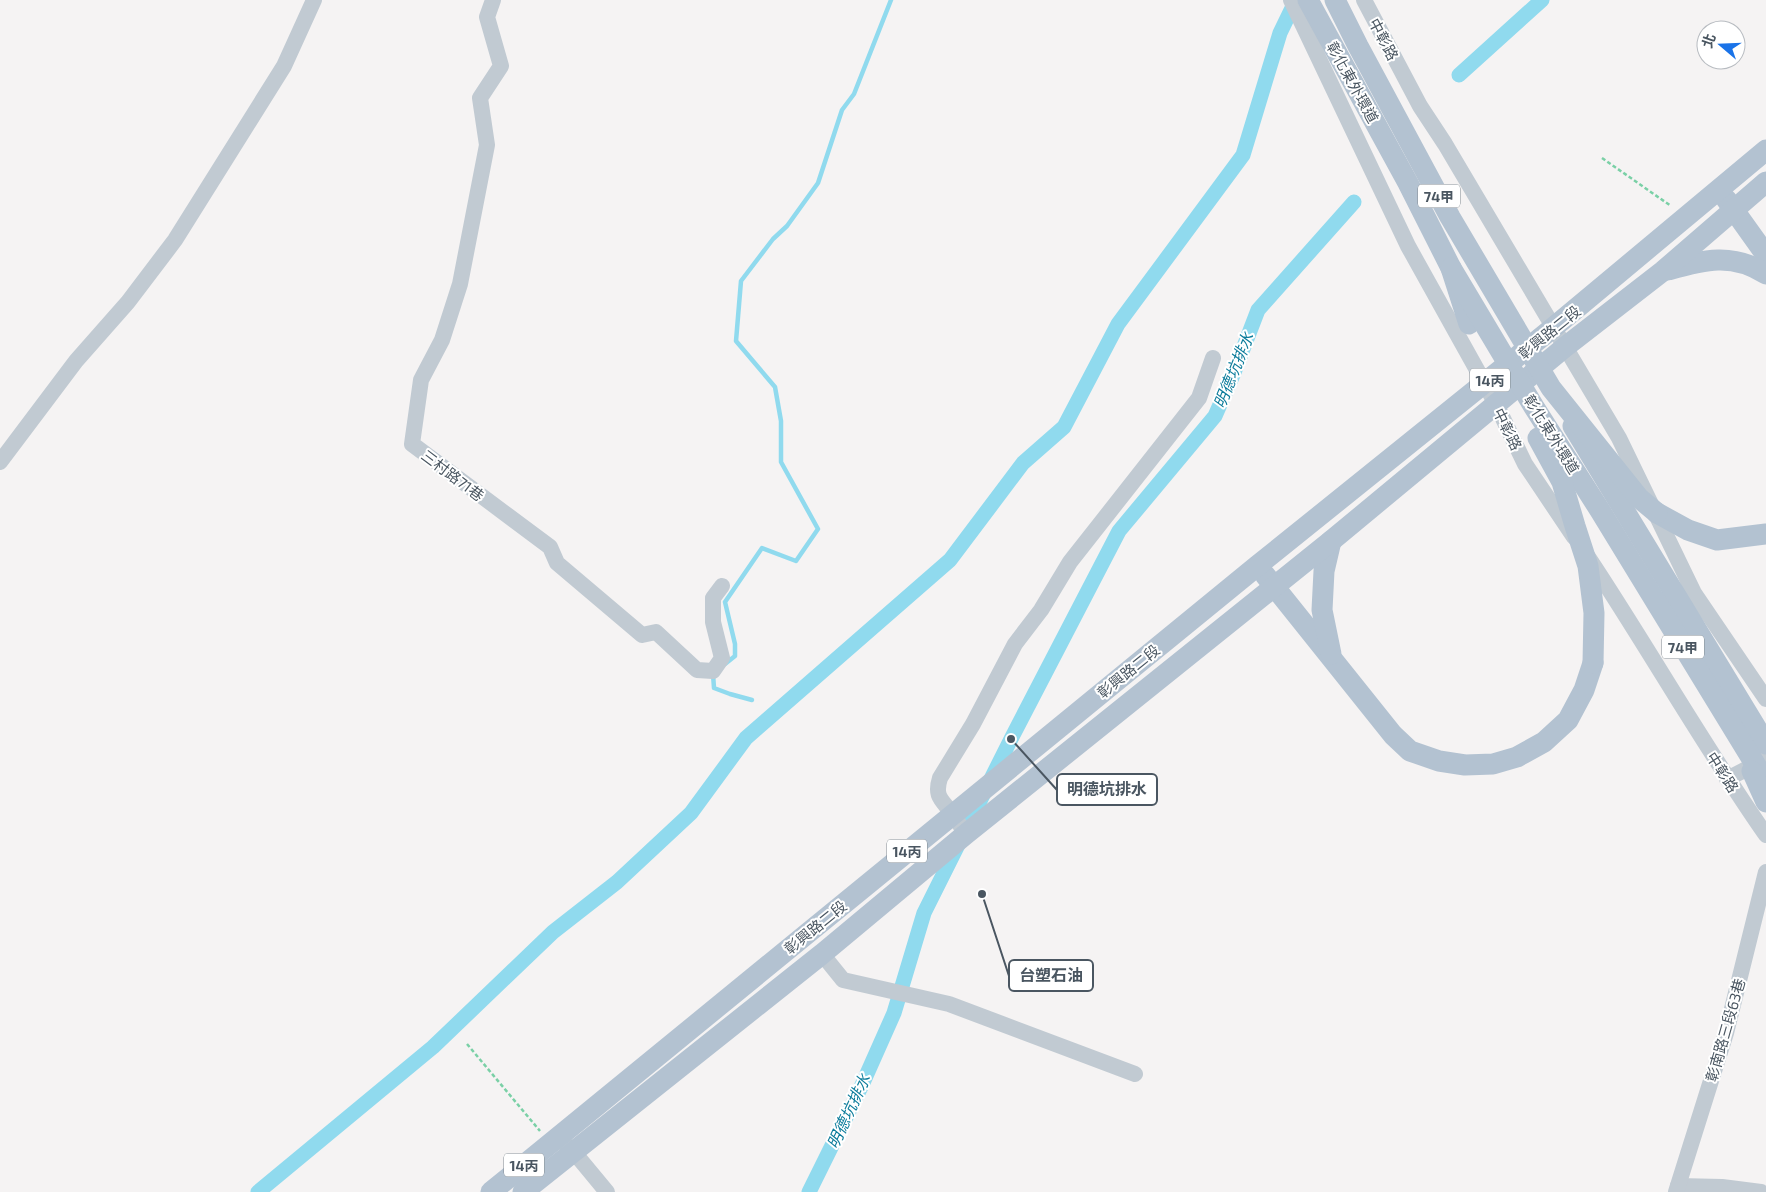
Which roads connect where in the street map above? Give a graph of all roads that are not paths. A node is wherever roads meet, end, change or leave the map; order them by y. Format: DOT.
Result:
graph roads {
  1 [pos="314,0"];
  2 [pos="493,0"];
  3 [pos="1291,0"];
  4 [pos="1308,0"];
  5 [pos="1336,0"];
  6 [pos="1364,0"];
  7 [pos="1766,150"];
  8 [pos="1766,182"];
  9 [pos="1719,189"];
  10 [pos="1733,210"];
  11 [pos="1766,255"];
  12 [pos="1451,268"];
  13 [pos="1662,271"];
  14 [pos="1766,274"];
  15 [pos="1554,327"];
  16 [pos="1565,347"];
  17 [pos="1213,358"];
  18 [pos="1485,384"];
  19 [pos="1550,388"];
  20 [pos="1496,404"];
  21 [pos="0,462"];
  22 [pos="1766,534"];
  23 [pos="1331,541"];
  24 [pos="1257,566"];
  25 [pos="722,586"];
  26 [pos="1274,586"];
  27 [pos="1332,659"];
  28 [pos="1766,699"];
  29 [pos="1744,727"];
  30 [pos="1766,739"];
  31 [pos="1766,744"];
  32 [pos="1766,760"];
  33 [pos="1727,779"];
  34 [pos="1766,782"];
  35 [pos="1766,802"];
  36 [pos="953,814"];
  37 [pos="966,834"];
  38 [pos="1766,835"];
  39 [pos="1766,872"];
  40 [pos="822,954"];
  41 [pos="1135,1074"];
  42 [pos="565,1144"];
  43 [pos="1677,1189"];
  44 [pos="491,1192"];
  45 [pos="523,1192"];
  46 [pos="607,1192"];
  47 [pos="1761,1192"];
  1 -- 21 [label="street"];
  2 -- 25 [label="street, 三村路71巷"];
  3 -- 18 [label="street, 中彰路"];
  4 -- 12 [label="main road, 彰化東外環道 / 74甲"];
  5 -- 19 [label="main road, 彰化東外環道 / 74甲, bridge"];
  6 -- 15 [label="street, 中彰路"];
  7 -- 9 [label="main road, 彰興路二段 / 14丙"];
  8 -- 10 [label="main road, 彰興路二段 / 14丙"];
  9 -- 10 [label="main road"];
  9 -- 15 [label="main road, 彰興路二段 / 14丙"];
  10 -- 11 [label="main road"];
  10 -- 13 [label="main road, 彰興路二段 / 14丙"];
  12 -- 27 [label="main road, bridge"];
  12 -- 29 [label="main road, 彰化東外環道 / 74甲, bridge"];
  13 -- 14 [label="main road"];
  13 -- 16 [label="main road, 彰興路二段 / 14丙"];
  15 -- 16 [label="street, 中彰路"];
  15 -- 18 [label="main road, 彰興路二段 / 14丙"];
  16 -- 20 [label="main road, 彰興路二段 / 14丙"];
  16 -- 28 [label="street, 中彰路"];
  17 -- 36 [label="street"];
  18 -- 20 [label="street, 中彰路"];
  18 -- 24 [label="main road, 彰興路二段 / 14丙"];
  19 -- 22 [label="main road, bridge"];
  19 -- 29 [label="main road, 彰化東外環道 / 74甲, bridge"];
  20 -- 23 [label="main road, 彰興路二段 / 14丙"];
  20 -- 33 [label="street, 中彰路"];
  23 -- 26 [label="main road, 彰興路二段 / 14丙"];
  23 -- 27 [label="main road"];
  24 -- 26 [label="main road"];
  24 -- 36 [label="main road, 彰興路二段 / 14丙"];
  26 -- 27 [label="main road"];
  26 -- 37 [label="main road, 彰興路二段 / 14丙"];
  29 -- 30 [label="main road"];
  29 -- 31 [label="main road, 彰化東外環道 / 74甲"];
  29 -- 34 [label="main road, 彰化東外環道 / 74甲, bridge"];
  29 -- 35 [label="main road, bridge"];
  32 -- 33 [label="street"];
  33 -- 38 [label="street, 中彰路"];
  36 -- 37 [label="street"];
  36 -- 42 [label="main road, 彰興路二段 / 14丙"];
  37 -- 40 [label="main road, 彰興路二段 / 14丙"];
  39 -- 43 [label="street, 彰南路三段63巷"];
  40 -- 41 [label="street"];
  40 -- 42 [label="main road, 彰興路二段 / 14丙"];
  42 -- 44 [label="main road, 彰興路二段 / 14丙"];
  42 -- 45 [label="main road, 彰興路二段 / 14丙"];
  42 -- 46 [label="street"];
  43 -- 47 [label="street, 彰南路三段63巷"];
}
